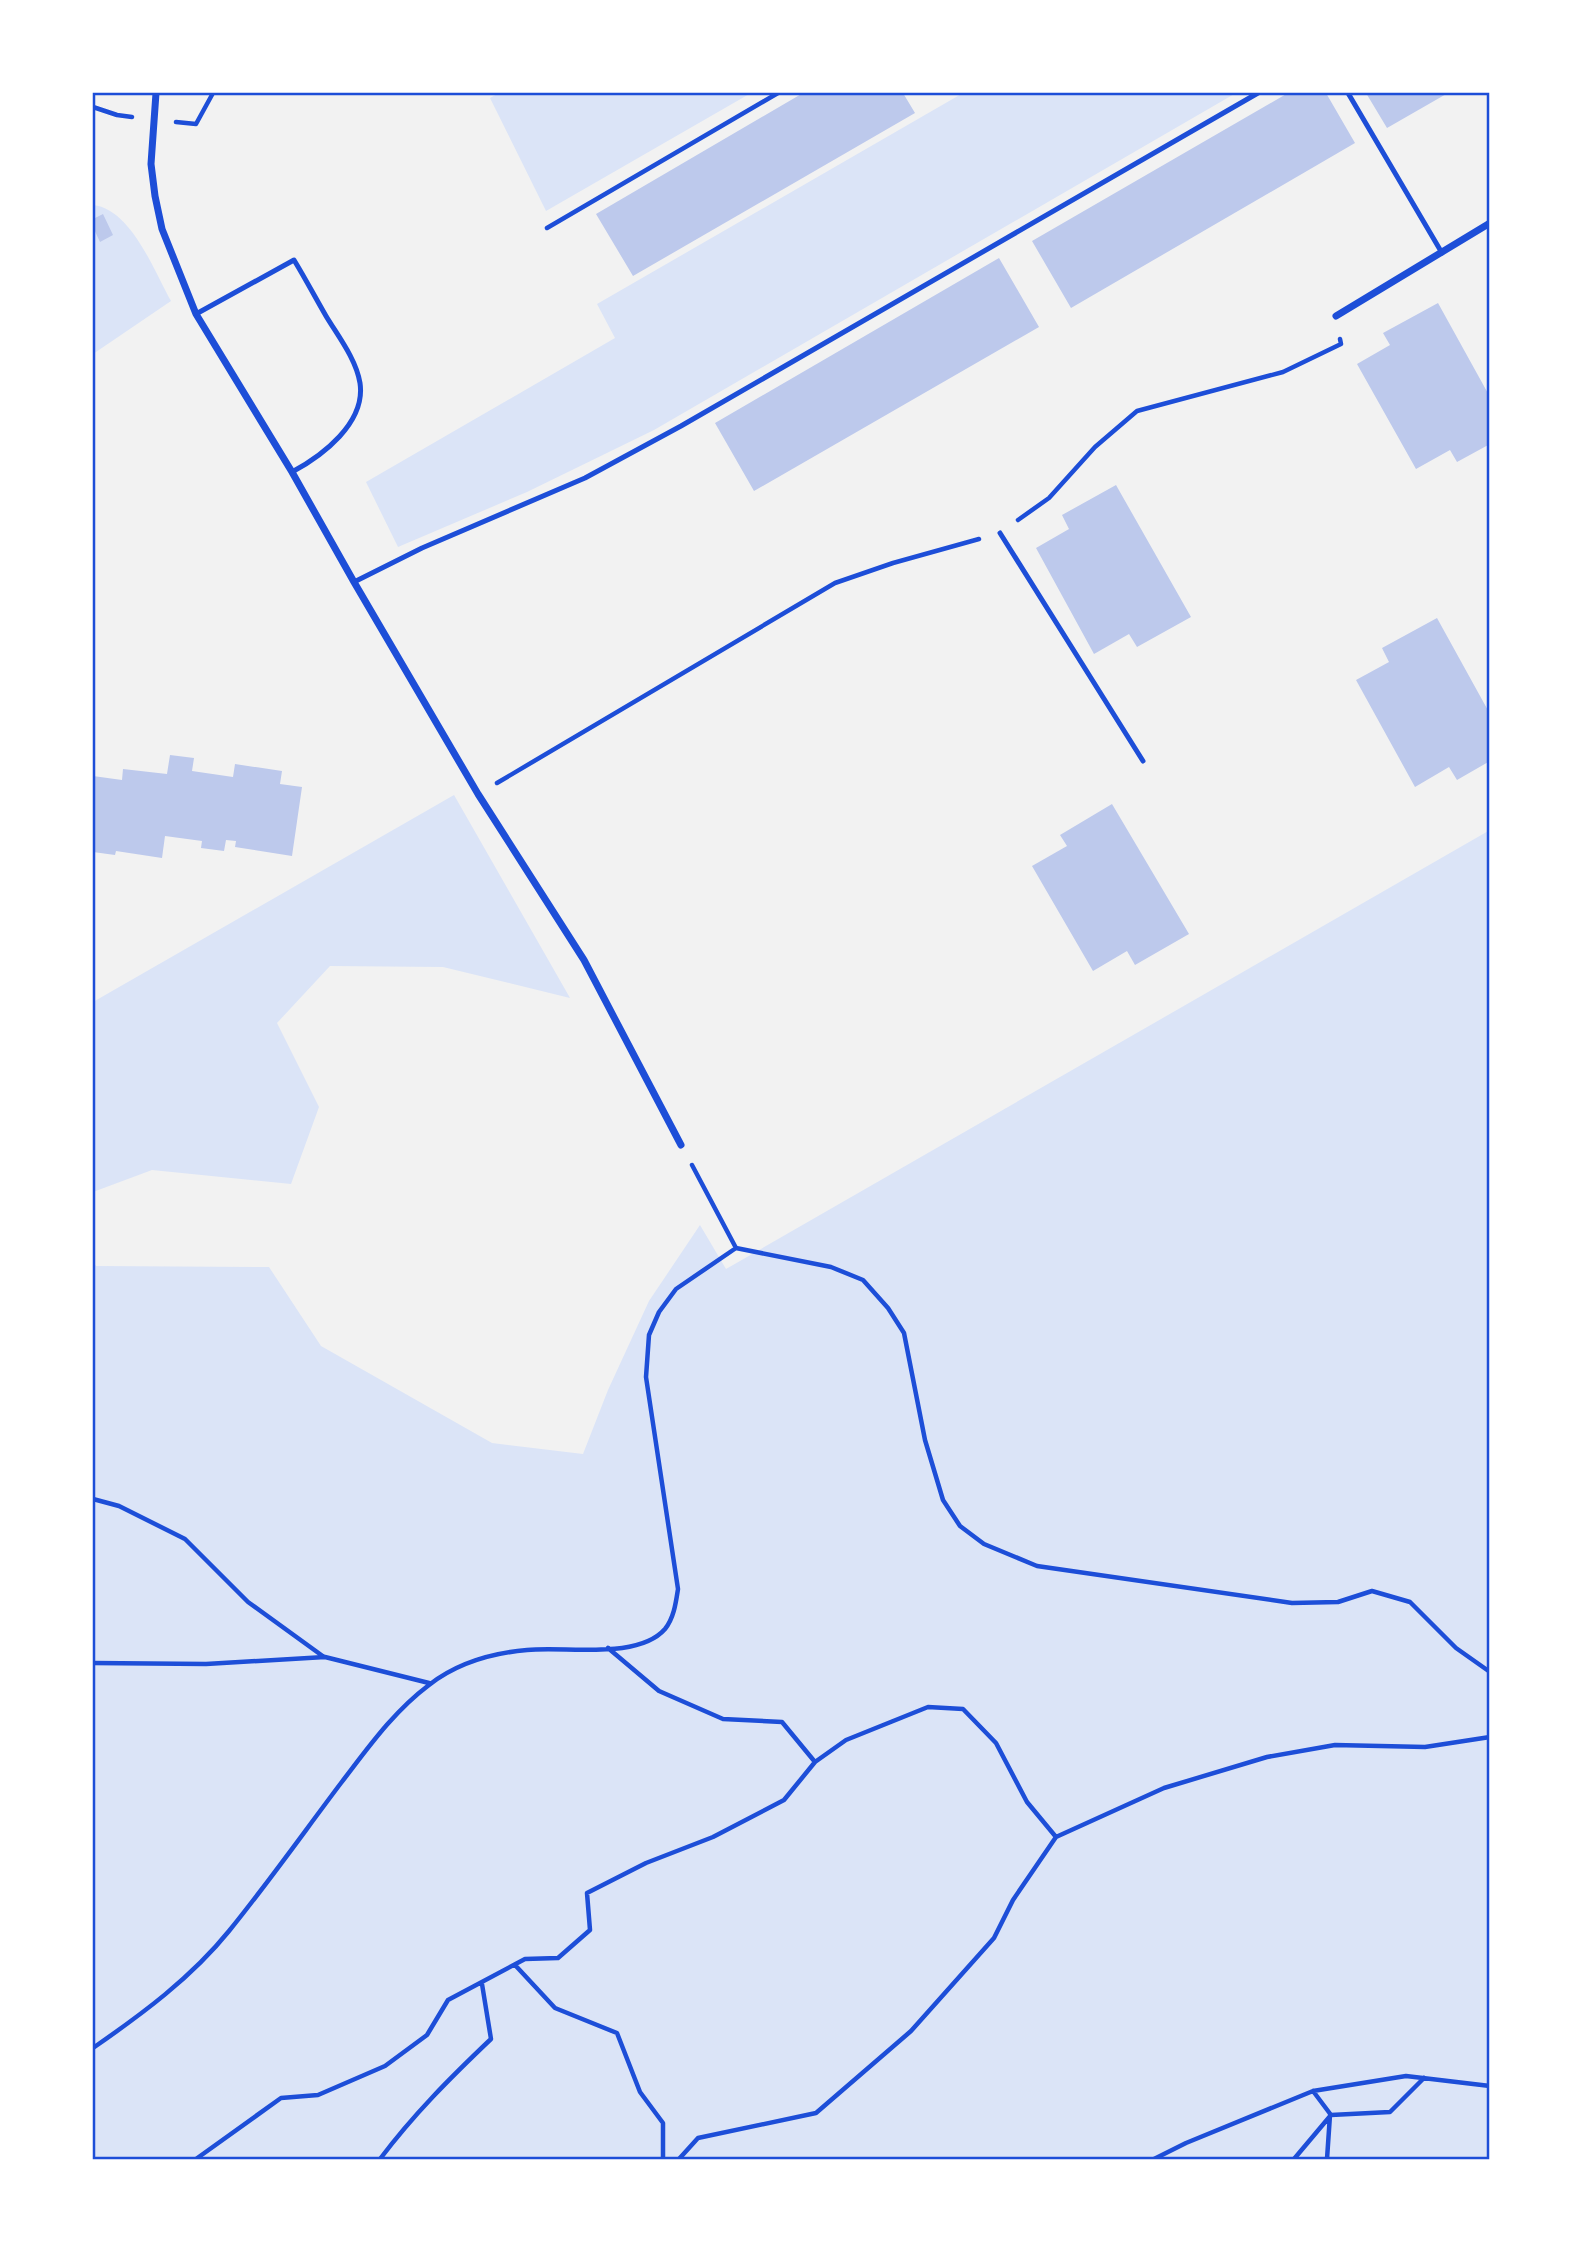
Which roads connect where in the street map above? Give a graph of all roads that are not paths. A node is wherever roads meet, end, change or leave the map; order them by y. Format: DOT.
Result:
graph roads {
  1 [pos="156,93"];
  2 [pos="1258,93"];
  3 [pos="1348,93"];
  4 [pos="1490,223"];
  5 [pos="1442,253"];
  6 [pos="196,314"];
  7 [pos="1336,316"];
  8 [pos="292,472"];
  9 [pos="1000,533"];
  10 [pos="354,582"];
  11 [pos="1143,761"];
  12 [pos="681,1145"];
  1 -- 6 [label="street"];
  2 -- 10 [label="lane"];
  3 -- 5 [label="lane"];
  4 -- 5 [label="street"];
  5 -- 7 [label="street"];
  6 -- 8 [label="street"];
  6 -- 8 [label="lane"];
  8 -- 10 [label="street"];
  9 -- 11 [label="lane"];
  10 -- 12 [label="street"];
}
